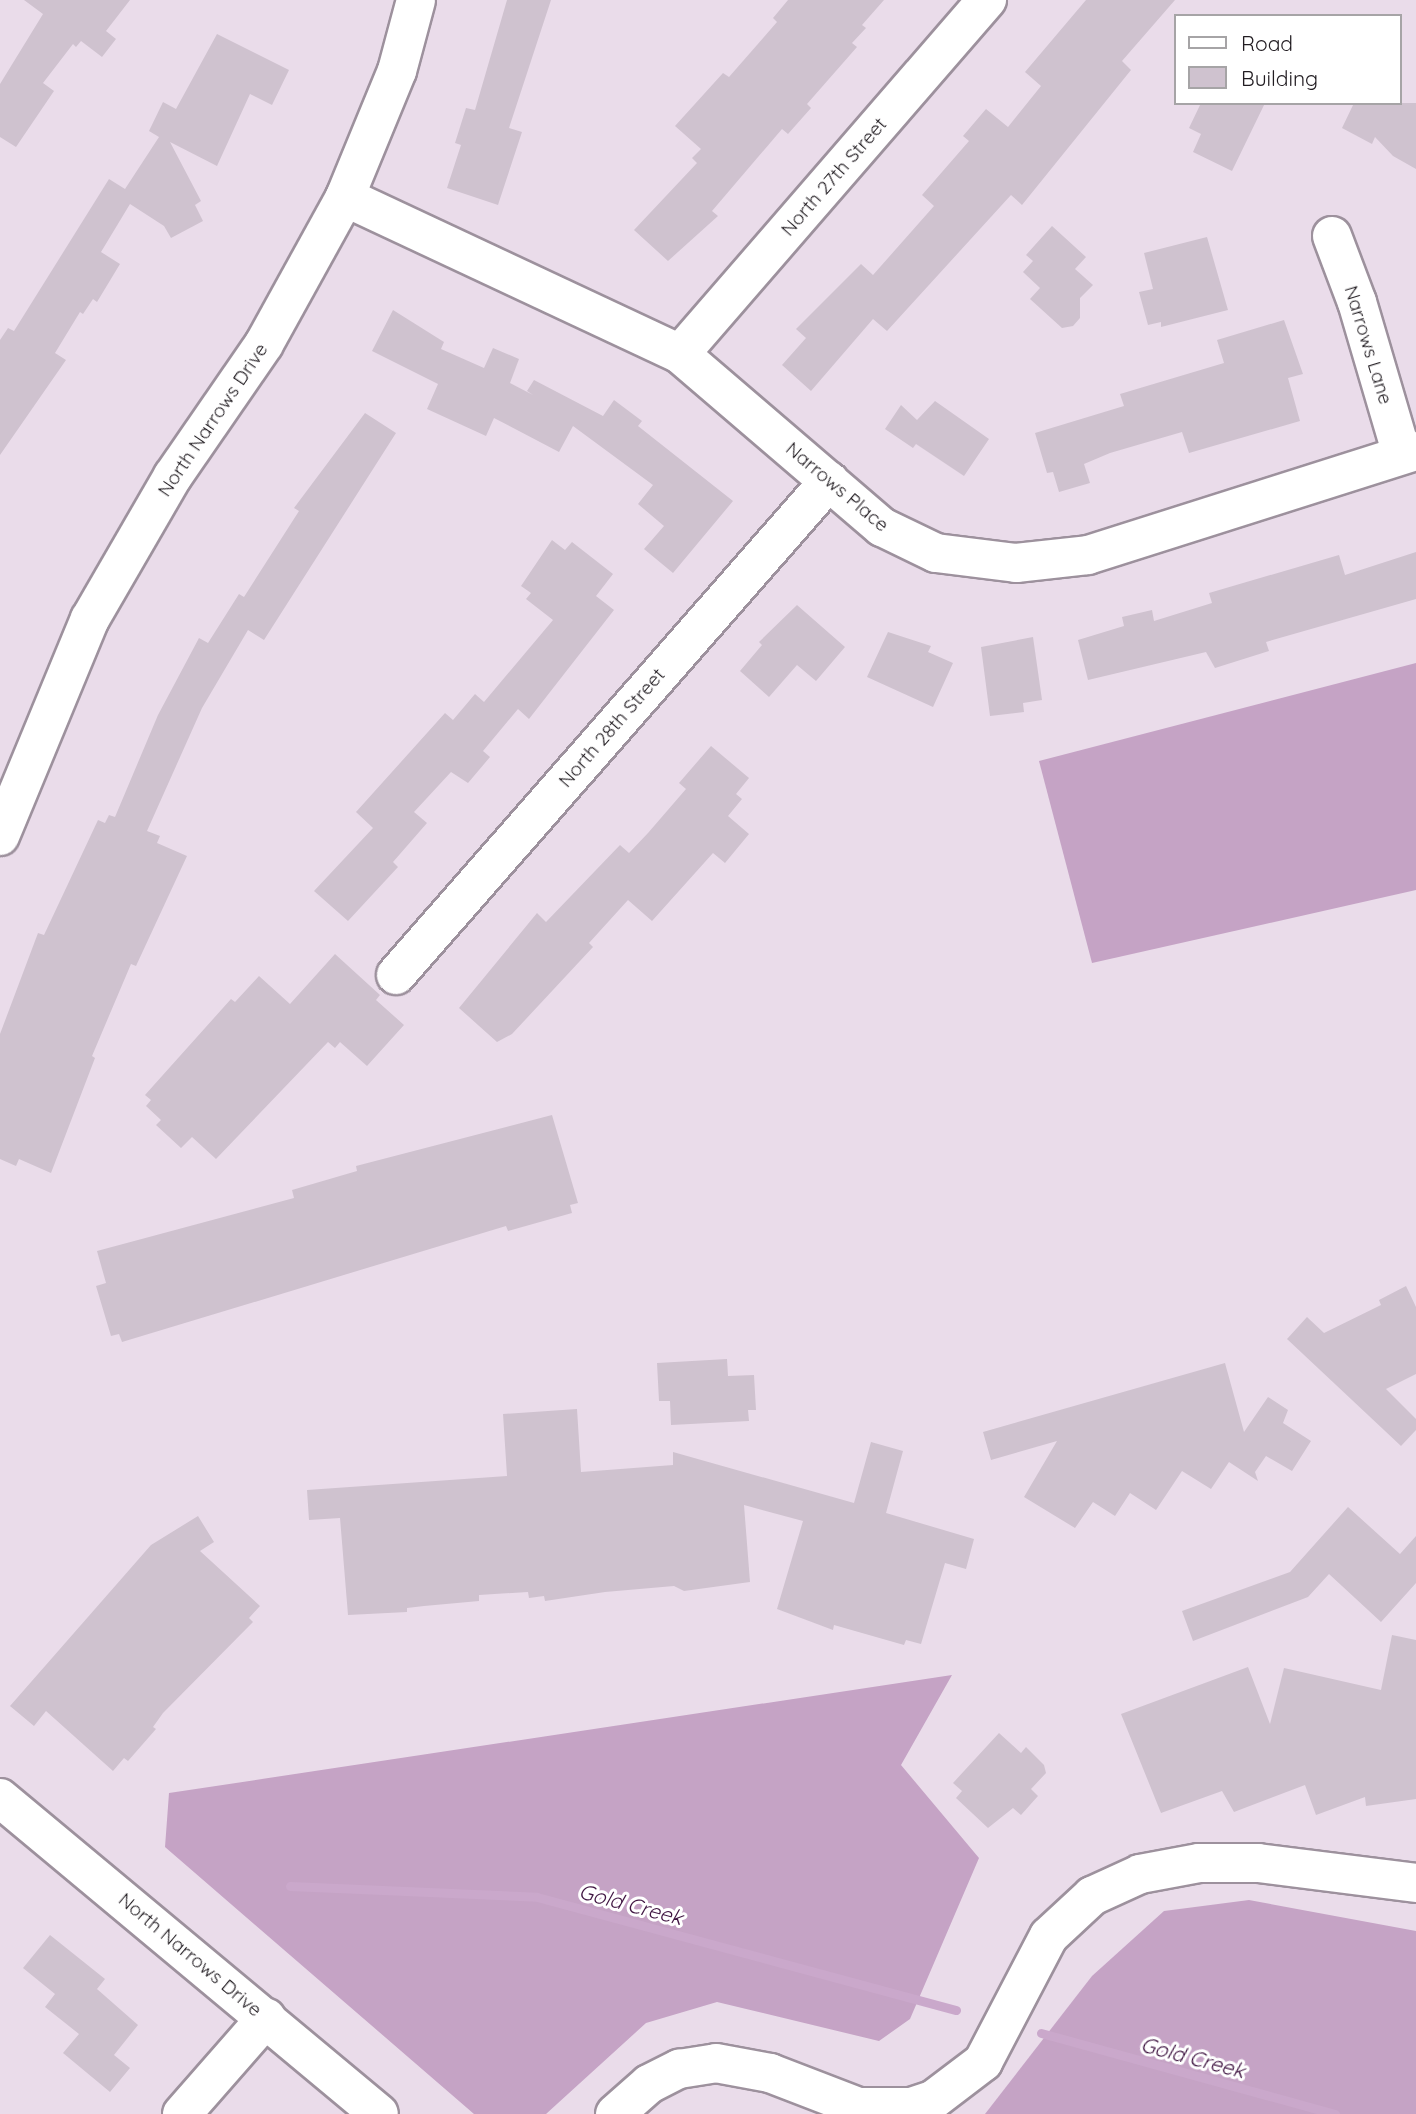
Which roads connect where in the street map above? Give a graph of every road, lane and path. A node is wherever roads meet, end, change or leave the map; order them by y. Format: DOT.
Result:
graph roads {
  1 [pos="416,0"];
  2 [pos="988,0"];
  3 [pos="345,197"];
  4 [pos="1332,236"];
  5 [pos="680,354"];
  6 [pos="1409,453"];
  7 [pos="829,481"];
  8 [pos="0,835"];
  9 [pos="396,975"];
  10 [pos="0,1798"];
  11 [pos="1416,1883"];
  12 [pos="266,2018"];
  13 [pos="182,2114"];
  14 [pos="379,2114"];
  15 [pos="615,2114"];
  1 -- 3 [label="street, North Narrows Drive"];
  2 -- 5 [label="street, North 27th Street"];
  3 -- 5 [label="street, Narrows Place"];
  3 -- 8 [label="street, North Narrows Drive"];
  4 -- 6 [label="street, Narrows Lane"];
  5 -- 7 [label="street, Narrows Place"];
  6 -- 7 [label="street, Narrows Place"];
  7 -- 9 [label="street, North 28th Street"];
  10 -- 12 [label="street, North Narrows Drive"];
  11 -- 15 [label="street"];
  12 -- 13 [label="street"];
  12 -- 14 [label="street, North Narrows Drive"];
}
